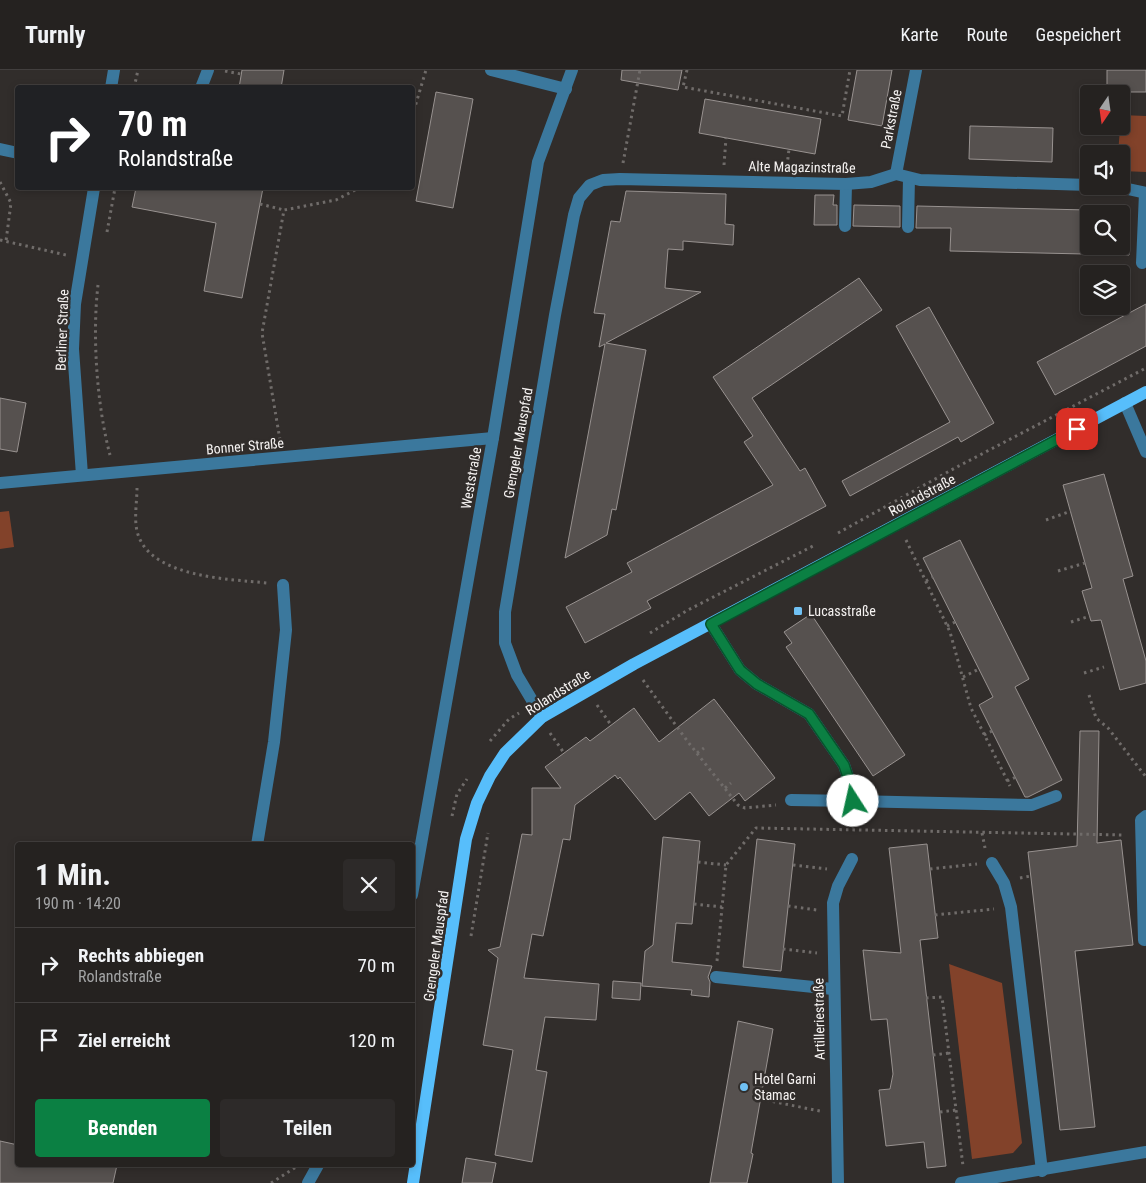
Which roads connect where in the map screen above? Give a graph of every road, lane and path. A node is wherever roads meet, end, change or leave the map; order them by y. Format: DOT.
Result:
graph roads {
  1 [pos="114,70"];
  2 [pos="138,70"];
  3 [pos="208,70"];
  4 [pos="220,70"];
  5 [pos="426,70"];
  6 [pos="491,70"];
  7 [pos="572,70"];
  8 [pos="640,70"];
  9 [pos="687,70"];
  10 [pos="850,70"];
  11 [pos="916,70"];
  12 [pos="241,74"];
  13 [pos="112,85"];
  14 [pos="135,85"];
  15 [pos="202,85"];
  16 [pos="566,89"];
  17 [pos="415,107"];
  18 [pos="726,138"];
  19 [pos="0,150"];
  20 [pos="15,152"];
  21 [pos="896,174"];
  22 [pos="909,178"];
  23 [pos="620,179"];
  24 [pos="603,180"];
  25 [pos="723,181"];
  26 [pos="0,182"];
  27 [pos="846,184"];
  28 [pos="1080,185"];
  29 [pos="94,190"];
  30 [pos="115,190"];
  31 [pos="355,190"];
  32 [pos="1130,190"];
  33 [pos="1145,193"];
  34 [pos="260,204"];
  35 [pos="284,210"];
  36 [pos="846,226"];
  37 [pos="908,227"];
  38 [pos="0,240"];
  39 [pos="6,241"];
  40 [pos="105,241"];
  41 [pos="82,258"];
  42 [pos="1142,263"];
  43 [pos="99,276"];
  44 [pos="1146,368"];
  45 [pos="1146,392"];
  46 [pos="1125,403"];
  47 [pos="493,438"];
  48 [pos="1146,452"];
  49 [pos="110,457"];
  50 [pos="284,458"];
  51 [pos="82,475"];
  52 [pos="0,483"];
  53 [pos="137,487"];
  54 [pos="1071,511"];
  55 [pos="1046,520"];
  56 [pos="835,535"];
  57 [pos="897,541"];
  58 [pos="818,544"];
  59 [pos="1085,563"];
  60 [pos="1058,571"];
  61 [pos="933,577"];
  62 [pos="926,580"];
  63 [pos="283,585"];
  64 [pos="1090,616"];
  65 [pos="955,622"];
  66 [pos="1071,622"];
  67 [pos="711,624"];
  68 [pos="947,626"];
  69 [pos="647,635"];
  70 [pos="1104,667"];
  71 [pos="979,669"];
  72 [pos="1084,673"];
  73 [pos="651,674"];
  74 [pos="963,677"];
  75 [pos="642,678"];
  76 [pos="636,681"];
  77 [pos="1089,695"];
  78 [pos="603,699"];
  79 [pos="533,703"];
  80 [pos="596,703"];
  81 [pos="588,708"];
  82 [pos="542,717"];
  83 [pos="611,725"];
  84 [pos="557,727"];
  85 [pos="992,731"];
  86 [pos="550,732"];
  87 [pos="984,735"];
  88 [pos="544,738"];
  89 [pos="487,746"];
  90 [pos="704,748"];
  91 [pos="564,753"];
  92 [pos="697,754"];
  93 [pos="1146,777"];
  94 [pos="467,778"];
  95 [pos="1016,778"];
  96 [pos="1007,781"];
  97 [pos="731,783"];
  98 [pos="725,788"];
  99 [pos="1056,796"];
  100 [pos="791,800"];
  101 [pos="853,801"];
  102 [pos="476,803"];
  103 [pos="1012,804"];
  104 [pos="1146,816"];
  105 [pos="451,823"];
  106 [pos="489,829"];
  107 [pos="1142,835"];
  108 [pos="257,842"];
  109 [pos="852,859"];
  110 [pos="698,862"];
  111 [pos="992,863"];
  112 [pos="726,864"];
  113 [pos="793,865"];
  114 [pos="930,870"];
  115 [pos="845,871"];
  116 [pos="415,878"];
  117 [pos="694,904"];
  118 [pos="788,906"];
  119 [pos="722,907"];
  120 [pos="1011,907"];
  121 [pos="833,912"];
  122 [pos="935,915"];
  123 [pos="471,938"];
  124 [pos="1144,940"];
  125 [pos="783,949"];
  126 [pos="833,955"];
  127 [pos="716,977"];
  128 [pos="833,989"];
  129 [pos="926,998"];
  130 [pos="949,1053"];
  131 [pos="933,1055"];
  132 [pos="760,1099"];
  133 [pos="956,1110"];
  134 [pos="940,1112"];
  135 [pos="836,1114"];
  136 [pos="1146,1152"];
  137 [pos="295,1167"];
  138 [pos="317,1167"];
  139 [pos="1042,1171"];
  140 [pos="271,1183"];
  141 [pos="308,1183"];
  142 [pos="413,1183"];
  143 [pos="838,1183"];
  144 [pos="963,1183"];
  1 -- 13 [label="street"];
  2 -- 14 [label="path"];
  3 -- 15 [label="street"];
  4 -- 12 [label="path"];
  5 -- 17 [label="path"];
  6 -- 16 [label="street"];
  7 -- 16 [label="street, Weststraße"];
  8 -- 23 [label="path"];
  9 -- 10 [label="path"];
  11 -- 21 [label="street, Parkstraße"];
  16 -- 47 [label="street, Weststraße"];
  18 -- 25 [label="path"];
  19 -- 20 [label="street"];
  21 -- 22 [label="street"];
  21 -- 27 [label="street, Alte Magazinstraße"];
  22 -- 28 [label="street"];
  22 -- 37 [label="street"];
  23 -- 24 [label="street, Alte Magazinstraße"];
  23 -- 25 [label="street, Alte Magazinstraße"];
  24 -- 79 [label="street, Grengeler Mauspfad"];
  25 -- 27 [label="street, Alte Magazinstraße"];
  26 -- 39 [label="path"];
  27 -- 36 [label="street"];
  29 -- 41 [label="street, Berliner Straße"];
  30 -- 40 [label="path"];
  31 -- 35 [label="path"];
  32 -- 33 [label="street"];
  33 -- 42 [label="street"];
  34 -- 35 [label="path"];
  35 -- 50 [label="path"];
  38 -- 39 [label="path"];
  39 -- 41 [label="path"];
  41 -- 51 [label="street, Berliner Straße"];
  43 -- 49 [label="path"];
  44 -- 56 [label="path"];
  45 -- 46 [label="main road, Rolandstraße"];
  46 -- 48 [label="street"];
  46 -- 67 [label="main road, Rolandstraße"];
  47 -- 50 [label="street, Bonner Straße"];
  47 -- 116 [label="street, Weststraße"];
  50 -- 51 [label="street, Bonner Straße"];
  51 -- 52 [label="street, Bonner Straße"];
  53 -- 63 [label="path"];
  54 -- 55 [label="path"];
  57 -- 62 [label="path, Rolandstraße"];
  58 -- 69 [label="path"];
  59 -- 60 [label="path"];
  61 -- 62 [label="path"];
  62 -- 68 [label="path, Rolandstraße"];
  63 -- 108 [label="street"];
  64 -- 66 [label="path"];
  65 -- 68 [label="path"];
  67 -- 82 [label="main road, Rolandstraße"];
  67 -- 101 [label="street"];
  68 -- 74 [label="path, Rolandstraße"];
  70 -- 72 [label="path"];
  71 -- 74 [label="path"];
  73 -- 75 [label="path"];
  74 -- 87 [label="path, Rolandstraße"];
  75 -- 76 [label="path"];
  75 -- 92 [label="path"];
  77 -- 93 [label="path"];
  78 -- 80 [label="path"];
  79 -- 82 [label="street, Grengeler Mauspfad"];
  79 -- 89 [label="path"];
  80 -- 81 [label="path"];
  80 -- 83 [label="path"];
  82 -- 102 [label="main road, Rolandstraße"];
  84 -- 86 [label="path"];
  85 -- 87 [label="path"];
  86 -- 88 [label="path"];
  86 -- 91 [label="path"];
  87 -- 96 [label="path, Rolandstraße"];
  90 -- 92 [label="path"];
  92 -- 98 [label="path"];
  94 -- 105 [label="path"];
  95 -- 96 [label="path"];
  96 -- 103 [label="path, Rolandstraße"];
  97 -- 98 [label="path"];
  98 -- 100 [label="path"];
  99 -- 103 [label="street"];
  100 -- 101 [label="street"];
  101 -- 103 [label="street"];
  102 -- 142 [label="main road, Grengeler Mauspfad"];
  104 -- 107 [label="street"];
  106 -- 123 [label="path"];
  107 -- 112 [label="path"];
  107 -- 124 [label="street"];
  109 -- 115 [label="street, Artilleriestraße"];
  110 -- 112 [label="path"];
  111 -- 114 [label="path"];
  111 -- 120 [label="street"];
  112 -- 119 [label="path"];
  113 -- 115 [label="path"];
  115 -- 121 [label="street, Artilleriestraße"];
  117 -- 119 [label="path"];
  118 -- 121 [label="path"];
  119 -- 127 [label="path"];
  120 -- 122 [label="path"];
  120 -- 139 [label="street"];
  121 -- 126 [label="street, Artilleriestraße"];
  125 -- 126 [label="path"];
  126 -- 128 [label="street, Artilleriestraße"];
  127 -- 128 [label="street"];
  128 -- 135 [label="street, Artilleriestraße"];
  129 -- 130 [label="path"];
  130 -- 131 [label="path"];
  130 -- 133 [label="path"];
  132 -- 135 [label="path"];
  133 -- 134 [label="path"];
  133 -- 144 [label="path"];
  135 -- 143 [label="street, Artilleriestraße"];
  136 -- 139 [label="street"];
  137 -- 140 [label="path"];
  138 -- 141 [label="street"];
  139 -- 144 [label="street"];
}
